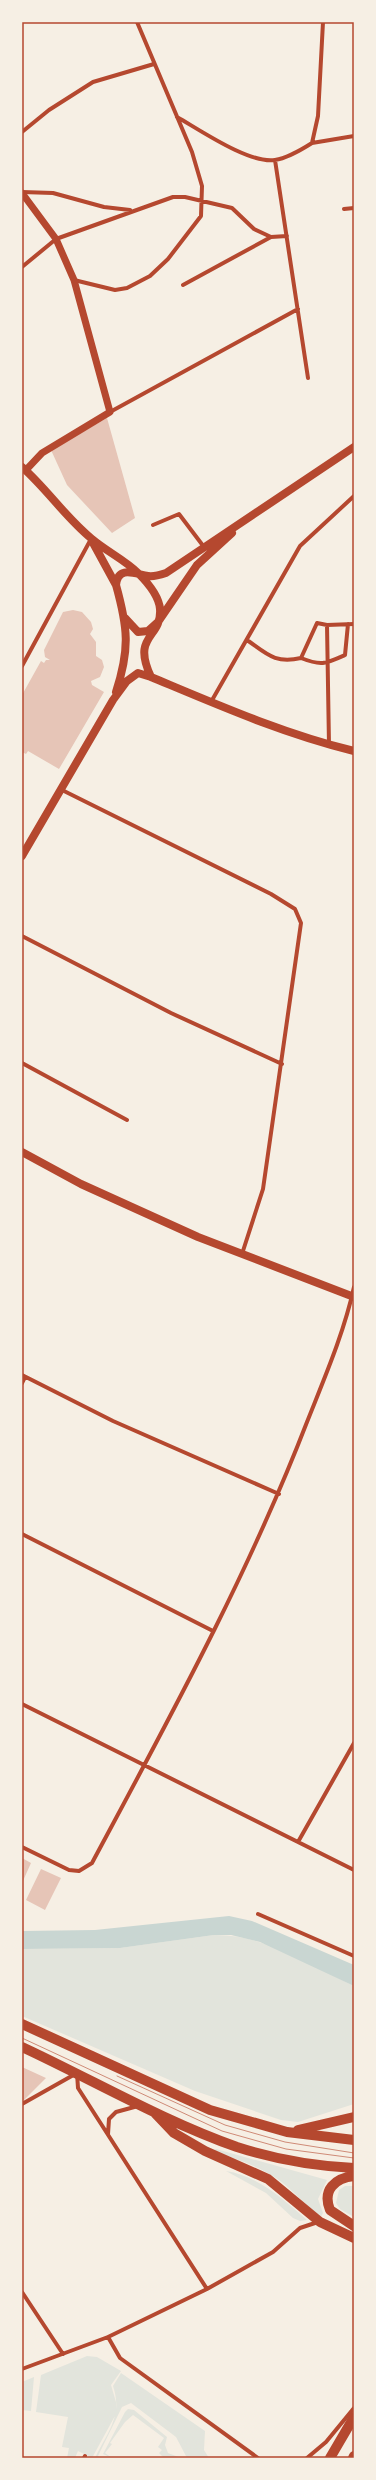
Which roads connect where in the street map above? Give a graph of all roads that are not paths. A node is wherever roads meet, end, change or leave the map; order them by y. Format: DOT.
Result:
graph roads {
  1 [pos="137,22"];
  2 [pos="323,22"];
  3 [pos="154,64"];
  4 [pos="176,117"];
  5 [pos="22,132"];
  6 [pos="354,136"];
  7 [pos="312,143"];
  8 [pos="275,160"];
  9 [pos="22,193"];
  10 [pos="202,202"];
  11 [pos="354,208"];
  12 [pos="344,209"];
  13 [pos="133,210"];
  14 [pos="287,236"];
  15 [pos="270,237"];
  16 [pos="56,239"];
  17 [pos="22,267"];
  18 [pos="74,280"];
  19 [pos="183,285"];
  20 [pos="298,309"];
  21 [pos="308,378"];
  22 [pos="110,412"];
  23 [pos="354,447"];
  24 [pos="354,452"];
  25 [pos="24,469"];
  26 [pos="354,496"];
  27 [pos="153,525"];
  28 [pos="91,539"];
  29 [pos="204,546"];
  30 [pos="138,572"];
  31 [pos="116,585"];
  32 [pos="124,616"];
  33 [pos="158,622"];
  34 [pos="348,624"];
  35 [pos="354,624"];
  36 [pos="327,625"];
  37 [pos="247,640"];
  38 [pos="301,658"];
  39 [pos="328,663"];
  40 [pos="22,666"];
  41 [pos="151,677"];
  42 [pos="113,700"];
  43 [pos="211,702"];
  44 [pos="329,745"];
  45 [pos="354,751"];
  46 [pos="62,790"];
  47 [pos="22,856"];
  48 [pos="22,936"];
  49 [pos="22,1063"];
  50 [pos="282,1064"];
  51 [pos="127,1120"];
  52 [pos="22,1152"];
  53 [pos="242,1254"];
  54 [pos="354,1287"];
  55 [pos="353,1296"];
  56 [pos="24,1376"];
  57 [pos="22,1383"];
  58 [pos="279,1494"];
  59 [pos="22,1534"];
  60 [pos="213,1631"];
  61 [pos="22,1704"];
  62 [pos="354,1743"];
  63 [pos="145,1765"];
  64 [pos="298,1842"];
  65 [pos="22,1847"];
  66 [pos="354,1870"];
  67 [pos="258,1914"];
  68 [pos="354,1956"];
  69 [pos="22,2024"];
  70 [pos="22,2046"];
  71 [pos="22,2104"];
  72 [pos="142,2106"];
  73 [pos="154,2111"];
  74 [pos="354,2117"];
  75 [pos="287,2132"];
  76 [pos="108,2134"];
  77 [pos="354,2140"];
  78 [pos="354,2168"];
  79 [pos="354,2176"];
  80 [pos="320,2222"];
  81 [pos="354,2226"];
  82 [pos="354,2238"];
  83 [pos="207,2289"];
  84 [pos="22,2292"];
  85 [pos="108,2337"];
  86 [pos="62,2354"];
  87 [pos="22,2369"];
  88 [pos="354,2408"];
  89 [pos="354,2417"];
  90 [pos="258,2458"];
  91 [pos="307,2458"];
  92 [pos="330,2458"];
  1 -- 3 [label="street"];
  2 -- 7 [label="street"];
  3 -- 4 [label="street"];
  3 -- 5 [label="street"];
  4 -- 8 [label="street"];
  4 -- 10 [label="street"];
  6 -- 7 [label="street"];
  7 -- 8 [label="street"];
  8 -- 14 [label="street"];
  9 -- 13 [label="street"];
  9 -- 16 [label="street"];
  10 -- 13 [label="street"];
  10 -- 15 [label="street"];
  10 -- 18 [label="street"];
  11 -- 12 [label="street"];
  13 -- 16 [label="street"];
  14 -- 15 [label="street"];
  14 -- 20 [label="street"];
  15 -- 19 [label="street"];
  16 -- 17 [label="street"];
  16 -- 18 [label="street"];
  18 -- 22 [label="street"];
  20 -- 21 [label="street"];
  20 -- 22 [label="street"];
  22 -- 25 [label="street"];
  23 -- 29 [label="main road"];
  24 -- 33 [label="main road"];
  25 -- 28 [label="main road"];
  26 -- 37 [label="street"];
  27 -- 29 [label="street"];
  28 -- 30 [label="main road"];
  28 -- 31 [label="main road"];
  28 -- 40 [label="street"];
  29 -- 30 [label="main road"];
  30 -- 31 [label="main road"];
  30 -- 33 [label="main road"];
  31 -- 32 [label="main road"];
  32 -- 33 [label="main road"];
  32 -- 42 [label="main road"];
  33 -- 41 [label="main road"];
  34 -- 35 [label="street"];
  34 -- 36 [label="street"];
  34 -- 39 [label="street"];
  36 -- 38 [label="street"];
  36 -- 39 [label="street"];
  37 -- 38 [label="street"];
  37 -- 43 [label="street"];
  38 -- 39 [label="street"];
  39 -- 44 [label="street"];
  41 -- 42 [label="main road"];
  41 -- 43 [label="main road"];
  42 -- 46 [label="main road"];
  43 -- 44 [label="main road"];
  44 -- 45 [label="main road"];
  46 -- 47 [label="main road"];
  46 -- 50 [label="street"];
  48 -- 50 [label="street"];
  49 -- 51 [label="street"];
  50 -- 53 [label="street"];
  52 -- 53 [label="main road"];
  53 -- 55 [label="main road"];
  54 -- 55 [label="street"];
  55 -- 58 [label="street"];
  56 -- 57 [label="street"];
  56 -- 58 [label="street"];
  58 -- 60 [label="street"];
  59 -- 60 [label="street"];
  60 -- 63 [label="street"];
  61 -- 63 [label="street"];
  62 -- 64 [label="street"];
  63 -- 64 [label="street"];
  63 -- 65 [label="street"];
  64 -- 66 [label="street"];
  67 -- 68 [label="street"];
  69 -- 75 [label="main road"];
  70 -- 72 [label="main road"];
  71 -- 76 [label="street"];
  72 -- 73 [label="main road"];
  72 -- 76 [label="street"];
  73 -- 78 [label="main road"];
  73 -- 80 [label="main road"];
  74 -- 75 [label="main road"];
  75 -- 77 [label="main road"];
  76 -- 83 [label="street"];
  79 -- 81 [label="main road"];
  80 -- 82 [label="main road"];
  80 -- 83 [label="street"];
  83 -- 85 [label="street"];
  84 -- 86 [label="street"];
  85 -- 86 [label="street"];
  85 -- 90 [label="street"];
  86 -- 87 [label="street"];
  88 -- 91 [label="street"];
  89 -- 92 [label="main road"];
}
